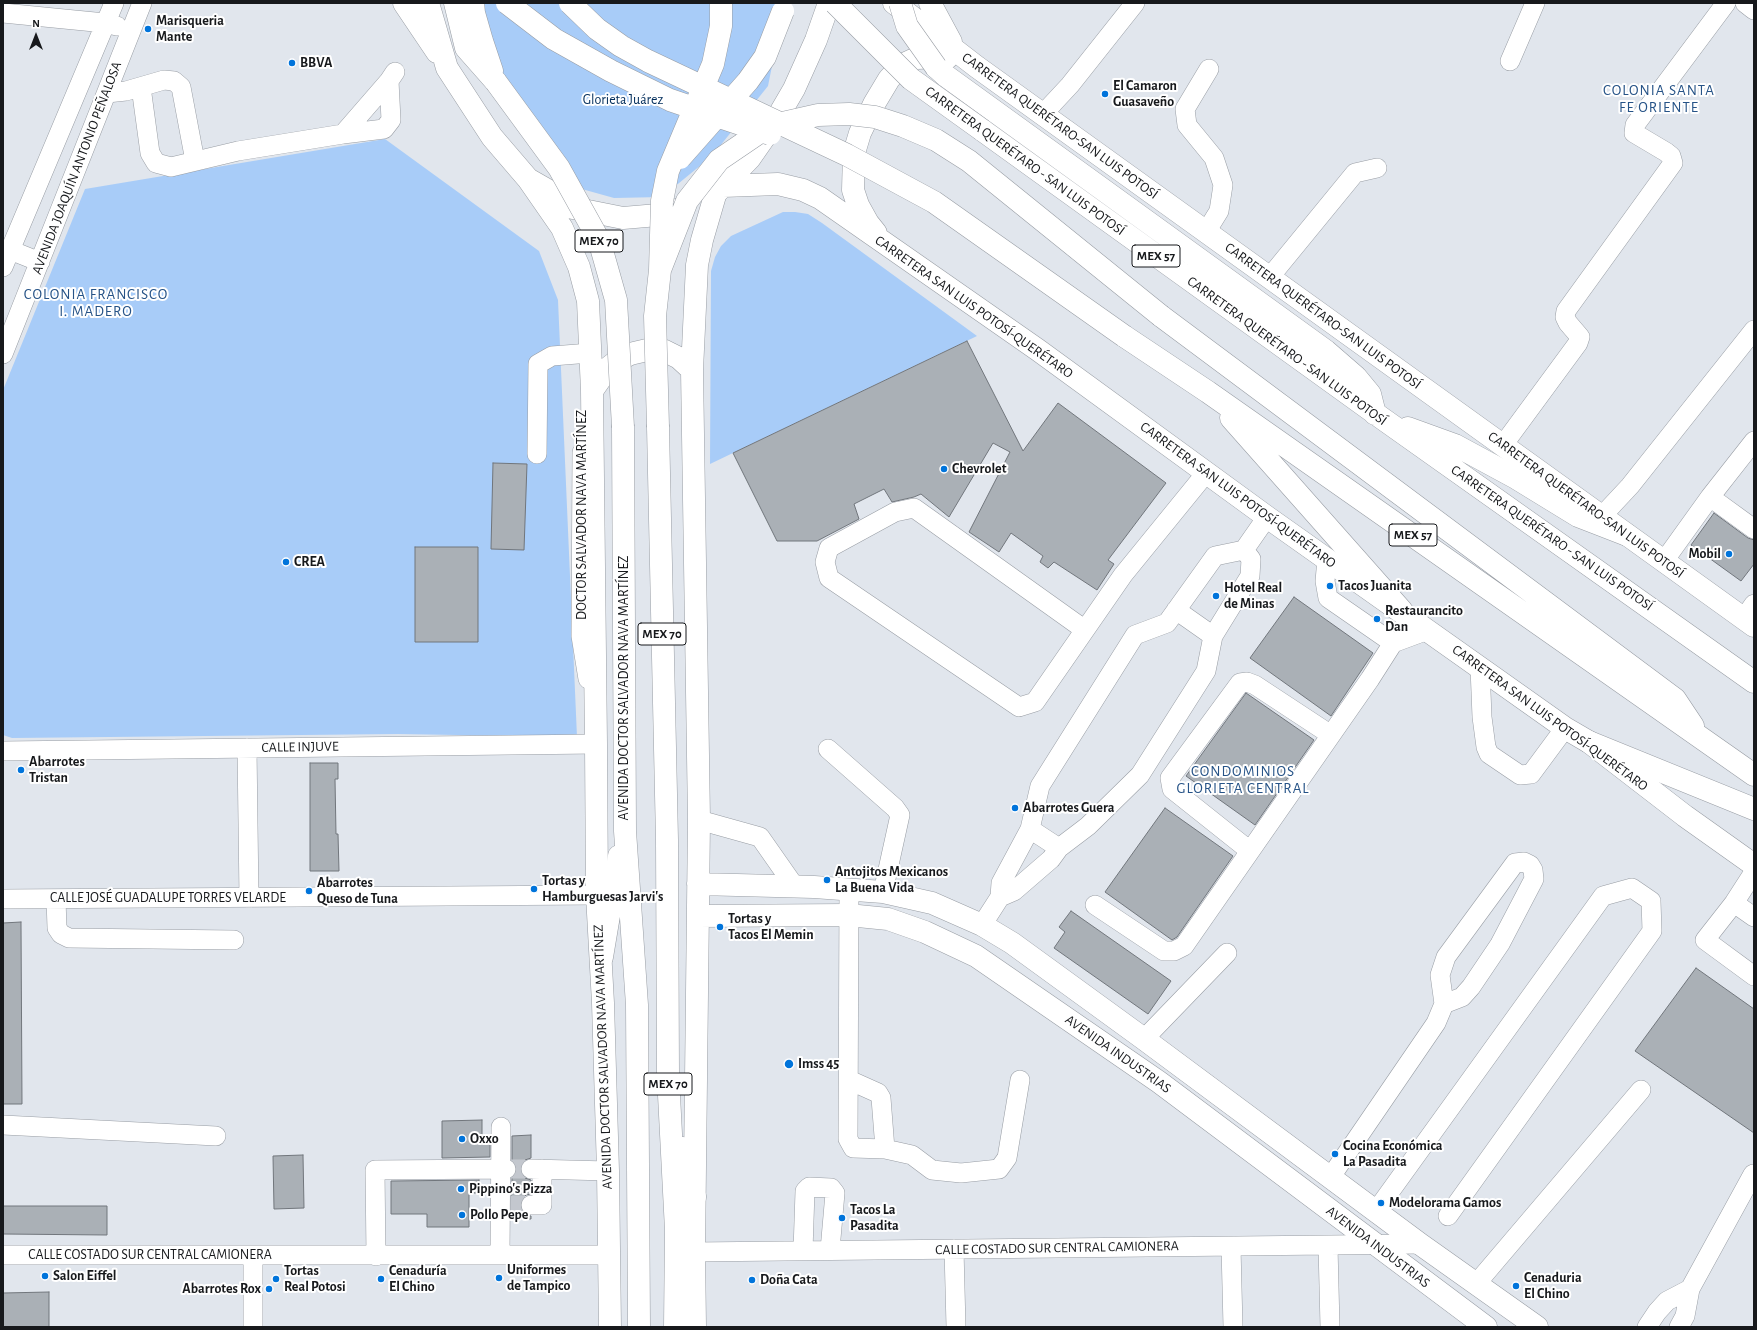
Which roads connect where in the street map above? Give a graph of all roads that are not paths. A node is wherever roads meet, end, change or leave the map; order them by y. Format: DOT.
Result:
graph roads {
  1 [pos="114,3"];
  2 [pos="142,3"];
  3 [pos="404,3"];
  4 [pos="428,3"];
  5 [pos="455,3"];
  6 [pos="473,3"];
  7 [pos="507,3"];
  8 [pos="570,3"];
  9 [pos="721,3"];
  10 [pos="829,3"];
  11 [pos="835,3"];
  12 [pos="894,3"];
  13 [pos="900,3"];
  14 [pos="930,3"];
  15 [pos="1135,3"];
  16 [pos="1535,3"];
  17 [pos="1726,3"];
  18 [pos="1745,3"];
  19 [pos="785,6"];
  20 [pos="1754,10"];
  21 [pos="3,13"];
  22 [pos="106,23"];
  23 [pos="132,29"];
  24 [pos="954,48"];
  25 [pos="1510,61"];
  26 [pos="977,67"];
  27 [pos="447,68"];
  28 [pos="1209,69"];
  29 [pos="496,82"];
  30 [pos="141,87"];
  31 [pos="107,93"];
  32 [pos="1043,114"];
  33 [pos="344,134"];
  34 [pos="847,155"];
  35 [pos="195,161"];
  36 [pos="1378,168"];
  37 [pos="668,171"];
  38 [pos="528,179"];
  39 [pos="720,189"];
  40 [pos="1206,232"];
  41 [pos="883,243"];
  42 [pos="5,256"];
  43 [pos="40,262"];
  44 [pos="660,270"];
  45 [pos="1270,278"];
  46 [pos="1754,330"];
  47 [pos="586,353"];
  48 [pos="3,354"];
  49 [pos="692,370"];
  50 [pos="587,391"];
  51 [pos="1208,392"];
  52 [pos="1379,417"];
  53 [pos="1754,440"];
  54 [pos="1503,445"];
  55 [pos="537,454"];
  56 [pos="1206,473"];
  57 [pos="1710,497"];
  58 [pos="1602,516"];
  59 [pos="1267,517"];
  60 [pos="1754,529"];
  61 [pos="1627,535"];
  62 [pos="1244,550"];
  63 [pos="1327,559"];
  64 [pos="1664,561"];
  65 [pos="1176,610"];
  66 [pos="1402,611"];
  67 [pos="1750,616"];
  68 [pos="1085,630"];
  69 [pos="1428,630"];
  70 [pos="1214,636"];
  71 [pos="1393,643"];
  72 [pos="1480,667"];
  73 [pos="1754,682"];
  74 [pos="1565,728"];
  75 [pos="1331,735"];
  76 [pos="596,736"];
  77 [pos="1700,737"];
  78 [pos="1589,742"];
  79 [pos="247,748"];
  80 [pos="828,748"];
  81 [pos="3,751"];
  82 [pos="1754,775"];
  83 [pos="1754,809"];
  84 [pos="699,820"];
  85 [pos="1030,829"];
  86 [pos="625,831"];
  87 [pos="1059,848"];
  88 [pos="1250,851"];
  89 [pos="1754,865"];
  90 [pos="1754,872"];
  91 [pos="698,884"];
  92 [pos="796,887"];
  93 [pos="849,889"];
  94 [pos="883,892"];
  95 [pos="597,895"];
  96 [pos="1000,897"];
  97 [pos="249,898"];
  98 [pos="3,899"];
  99 [pos="56,899"];
  100 [pos="1734,903"];
  101 [pos="1095,905"];
  102 [pos="848,914"];
  103 [pos="698,916"];
  104 [pos="1754,917"];
  105 [pos="982,925"];
  106 [pos="234,940"];
  107 [pos="1227,953"];
  108 [pos="602,957"];
  109 [pos="1754,976"];
  110 [pos="1444,1004"];
  111 [pos="1092,1035"];
  112 [pos="1144,1039"];
  113 [pos="1162,1052"];
  114 [pos="668,1076"];
  115 [pos="849,1080"];
  116 [pos="1020,1080"];
  117 [pos="1641,1090"];
  118 [pos="3,1125"];
  119 [pos="501,1126"];
  120 [pos="216,1136"];
  121 [pos="885,1149"];
  122 [pos="504,1169"];
  123 [pos="608,1171"];
  124 [pos="1753,1174"];
  125 [pos="1330,1178"];
  126 [pos="695,1197"];
  127 [pos="531,1205"];
  128 [pos="1376,1211"];
  129 [pos="1448,1216"];
  130 [pos="1420,1244"];
  131 [pos="1375,1245"];
  132 [pos="1232,1246"];
  133 [pos="1328,1246"];
  134 [pos="954,1249"];
  135 [pos="830,1250"];
  136 [pos="803,1251"];
  137 [pos="694,1252"];
  138 [pos="3,1254"];
  139 [pos="253,1255"];
  140 [pos="500,1255"];
  141 [pos="609,1255"];
  142 [pos="376,1256"];
  143 [pos="1454,1268"];
  144 [pos="1476,1284"];
  145 [pos="1690,1289"];
  146 [pos="1436,1290"];
  147 [pos="253,1327"];
  148 [pos="610,1327"];
  149 [pos="639,1327"];
  150 [pos="675,1327"];
  151 [pos="695,1327"];
  152 [pos="956,1327"];
  153 [pos="1233,1327"];
  154 [pos="1330,1327"];
  155 [pos="1486,1327"];
  156 [pos="1537,1327"];
  157 [pos="1647,1327"];
  158 [pos="1679,1327"];
  1 -- 22 [label="street, AVENIDA JOAQUÍN ANTONIO PEÑALOSA"];
  2 -- 23 [label="street, AVENIDA JOAQUÍN ANTONIO PEÑALOSA"];
  3 -- 27 [label="main road"];
  4 -- 27 [label="main road"];
  5 -- 29 [label="main road"];
  6 -- 29 [label="main road"];
  7 -- 34 [label="main road, bridge"];
  8 -- 34 [label="main road, bridge"];
  9 -- 37 [label="main road, bridge"];
  10 -- 39 [label="main road"];
  11 -- 52 [label="main road, CARRETERA QUERÉTARO - SAN LUIS POTOSÍ / MEX 57, bridge"];
  12 -- 24 [label="main road, CARRETERA QUERÉTARO-SAN LUIS POTOSÍ"];
  13 -- 52 [label="main road, bridge"];
  14 -- 24 [label="main road"];
  15 -- 32 [label="street"];
  16 -- 25 [label="street"];
  17 -- 54 [label="street"];
  18 -- 20 [label="street"];
  19 -- 37 [label="main road, bridge"];
  21 -- 22 [label="street"];
  22 -- 23 [label="street"];
  22 -- 42 [label="street, AVENIDA JOAQUÍN ANTONIO PEÑALOSA"];
  23 -- 31 [label="street, AVENIDA JOAQUÍN ANTONIO PEÑALOSA"];
  24 -- 26 [label="main road, CARRETERA QUERÉTARO-SAN LUIS POTOSÍ"];
  26 -- 32 [label="main road, CARRETERA QUERÉTARO-SAN LUIS POTOSÍ"];
  26 -- 41 [label="main road"];
  27 -- 38 [label="main road"];
  28 -- 40 [label="street"];
  29 -- 86 [label="main road, AVENIDA DOCTOR SALVADOR NAVA MARTÍNEZ / MEX 70, bridge"];
  30 -- 31 [label="street"];
  30 -- 35 [label="street"];
  30 -- 35 [label="street"];
  31 -- 43 [label="street, AVENIDA JOAQUÍN ANTONIO PEÑALOSA"];
  32 -- 40 [label="main road, CARRETERA QUERÉTARO-SAN LUIS POTOSÍ"];
  33 -- 33 [label="street"];
  33 -- 35 [label="street"];
  34 -- 51 [label="main road, MEX 57, bridge"];
  36 -- 45 [label="street"];
  37 -- 44 [label="main road, MEX 70, bridge"];
  38 -- 39 [label="main road"];
  38 -- 47 [label="main road, AVENIDA DOCTOR SALVADOR NAVA MARTÍNEZ"];
  39 -- 41 [label="main road, CARRETERA SAN LUIS POTOSÍ-QUERÉTARO"];
  39 -- 49 [label="main road"];
  40 -- 45 [label="main road, CARRETERA QUERÉTARO-SAN LUIS POTOSÍ"];
  41 -- 56 [label="main road, CARRETERA SAN LUIS POTOSÍ-QUERÉTARO"];
  42 -- 43 [label="street"];
  43 -- 48 [label="street, AVENIDA JOAQUÍN ANTONIO PEÑALOSA"];
  44 -- 77 [label="main road, bridge"];
  44 -- 114 [label="main road, MEX 70, bridge"];
  45 -- 54 [label="main road, CARRETERA QUERÉTARO-SAN LUIS POTOSÍ"];
  46 -- 58 [label="street"];
  47 -- 50 [label="main road, AVENIDA DOCTOR SALVADOR NAVA MARTÍNEZ"];
  47 -- 55 [label="street"];
  49 -- 50 [label="main road"];
  49 -- 84 [label="main road"];
  50 -- 76 [label="main road, AVENIDA DOCTOR SALVADOR NAVA MARTÍNEZ"];
  51 -- 66 [label="main road"];
  51 -- 77 [label="main road, MEX 57"];
  52 -- 61 [label="main road"];
  52 -- 73 [label="main road, CARRETERA QUERÉTARO - SAN LUIS POTOSÍ / MEX 57"];
  53 -- 57 [label="street"];
  54 -- 58 [label="main road, CARRETERA QUERÉTARO-SAN LUIS POTOSÍ"];
  56 -- 59 [label="main road, CARRETERA SAN LUIS POTOSÍ-QUERÉTARO"];
  56 -- 68 [label="street"];
  57 -- 60 [label="street"];
  57 -- 64 [label="street"];
  58 -- 61 [label="main road, CARRETERA QUERÉTARO-SAN LUIS POTOSÍ"];
  59 -- 62 [label="street"];
  59 -- 63 [label="main road, CARRETERA SAN LUIS POTOSÍ-QUERÉTARO"];
  61 -- 64 [label="main road, CARRETERA QUERÉTARO-SAN LUIS POTOSÍ"];
  62 -- 65 [label="street"];
  62 -- 70 [label="street"];
  63 -- 66 [label="main road, CARRETERA SAN LUIS POTOSÍ-QUERÉTARO"];
  63 -- 71 [label="street"];
  64 -- 67 [label="main road, CARRETERA QUERÉTARO-SAN LUIS POTOSÍ"];
  65 -- 70 [label="street"];
  65 -- 85 [label="street"];
  66 -- 69 [label="main road, CARRETERA SAN LUIS POTOSÍ-QUERÉTARO"];
  68 -- 68 [label="street"];
  69 -- 71 [label="street"];
  69 -- 72 [label="main road, CARRETERA SAN LUIS POTOSÍ-QUERÉTARO"];
  70 -- 87 [label="street"];
  71 -- 75 [label="street"];
  72 -- 74 [label="main road, CARRETERA SAN LUIS POTOSÍ-QUERÉTARO"];
  72 -- 74 [label="street"];
  74 -- 78 [label="main road, CARRETERA SAN LUIS POTOSÍ-QUERÉTARO"];
  75 -- 88 [label="street"];
  75 -- 88 [label="street"];
  76 -- 79 [label="street, CALLE INJUVE"];
  76 -- 95 [label="main road, AVENIDA DOCTOR SALVADOR NAVA MARTÍNEZ"];
  77 -- 82 [label="main road, MEX 57"];
  78 -- 83 [label="main road"];
  78 -- 89 [label="main road, CARRETERA SAN LUIS POTOSÍ-QUERÉTARO"];
  79 -- 81 [label="street, CALLE INJUVE"];
  79 -- 97 [label="street"];
  80 -- 94 [label="street"];
  84 -- 91 [label="main road"];
  84 -- 92 [label="street"];
  85 -- 87 [label="street"];
  85 -- 96 [label="street"];
  86 -- 108 [label="main road"];
  86 -- 149 [label="main road, AVENIDA DOCTOR SALVADOR NAVA MARTÍNEZ / MEX 70"];
  87 -- 96 [label="street"];
  88 -- 101 [label="street"];
  90 -- 100 [label="street"];
  91 -- 92 [label="main road, AVENIDA INDUSTRIAS"];
  91 -- 103 [label="main road"];
  92 -- 93 [label="main road, AVENIDA INDUSTRIAS"];
  93 -- 94 [label="main road, AVENIDA INDUSTRIAS"];
  93 -- 102 [label="street"];
  94 -- 105 [label="main road, AVENIDA INDUSTRIAS"];
  95 -- 97 [label="street, CALLE JOSÉ GUADALUPE TORRES VELARDE"];
  95 -- 108 [label="main road, AVENIDA DOCTOR SALVADOR NAVA MARTÍNEZ"];
  96 -- 105 [label="street"];
  97 -- 99 [label="street, CALLE JOSÉ GUADALUPE TORRES VELARDE"];
  98 -- 99 [label="street, CALLE JOSÉ GUADALUPE TORRES VELARDE"];
  99 -- 106 [label="street"];
  100 -- 104 [label="street"];
  100 -- 109 [label="street"];
  102 -- 103 [label="main road, AVENIDA INDUSTRIAS"];
  102 -- 111 [label="main road, AVENIDA INDUSTRIAS"];
  102 -- 115 [label="street"];
  103 -- 126 [label="main road"];
  105 -- 112 [label="main road, AVENIDA INDUSTRIAS"];
  107 -- 112 [label="street"];
  108 -- 123 [label="main road, AVENIDA DOCTOR SALVADOR NAVA MARTÍNEZ"];
  110 -- 110 [label="street"];
  110 -- 125 [label="street"];
  111 -- 113 [label="main road"];
  111 -- 131 [label="main road, AVENIDA INDUSTRIAS"];
  112 -- 113 [label="main road, AVENIDA INDUSTRIAS"];
  113 -- 125 [label="main road, AVENIDA INDUSTRIAS"];
  114 -- 126 [label="main road"];
  114 -- 150 [label="main road, MEX 70"];
  115 -- 121 [label="street"];
  115 -- 121 [label="street"];
  116 -- 121 [label="street"];
  117 -- 144 [label="street"];
  118 -- 120 [label="street"];
  119 -- 122 [label="street"];
  122 -- 140 [label="street"];
  122 -- 142 [label="street"];
  123 -- 127 [label="street"];
  123 -- 141 [label="main road, AVENIDA DOCTOR SALVADOR NAVA MARTÍNEZ"];
  124 -- 145 [label="street"];
  125 -- 128 [label="main road, AVENIDA INDUSTRIAS"];
  126 -- 137 [label="main road"];
  128 -- 129 [label="street"];
  128 -- 130 [label="main road, AVENIDA INDUSTRIAS"];
  130 -- 131 [label="street, CALLE COSTADO SUR CENTRAL CAMIONERA"];
  130 -- 143 [label="main road, AVENIDA INDUSTRIAS"];
  131 -- 133 [label="street, CALLE COSTADO SUR CENTRAL CAMIONERA"];
  131 -- 146 [label="main road, AVENIDA INDUSTRIAS"];
  132 -- 133 [label="street, CALLE COSTADO SUR CENTRAL CAMIONERA"];
  132 -- 134 [label="street, CALLE COSTADO SUR CENTRAL CAMIONERA"];
  132 -- 153 [label="street"];
  133 -- 154 [label="street"];
  134 -- 135 [label="street, CALLE COSTADO SUR CENTRAL CAMIONERA"];
  134 -- 152 [label="street"];
  135 -- 136 [label="street, CALLE COSTADO SUR CENTRAL CAMIONERA"];
  135 -- 136 [label="street"];
  136 -- 137 [label="street, CALLE COSTADO SUR CENTRAL CAMIONERA"];
  137 -- 151 [label="main road"];
  138 -- 139 [label="street, CALLE COSTADO SUR CENTRAL CAMIONERA"];
  139 -- 142 [label="street, CALLE COSTADO SUR CENTRAL CAMIONERA"];
  139 -- 147 [label="street"];
  140 -- 141 [label="street, CALLE COSTADO SUR CENTRAL CAMIONERA"];
  140 -- 142 [label="street, CALLE COSTADO SUR CENTRAL CAMIONERA"];
  141 -- 148 [label="main road, AVENIDA DOCTOR SALVADOR NAVA MARTÍNEZ"];
  143 -- 144 [label="main road, AVENIDA INDUSTRIAS"];
  143 -- 146 [label="main road"];
  144 -- 156 [label="main road, AVENIDA INDUSTRIAS"];
  145 -- 157 [label="street"];
  145 -- 158 [label="street"];
  146 -- 155 [label="main road, AVENIDA INDUSTRIAS"];
}
